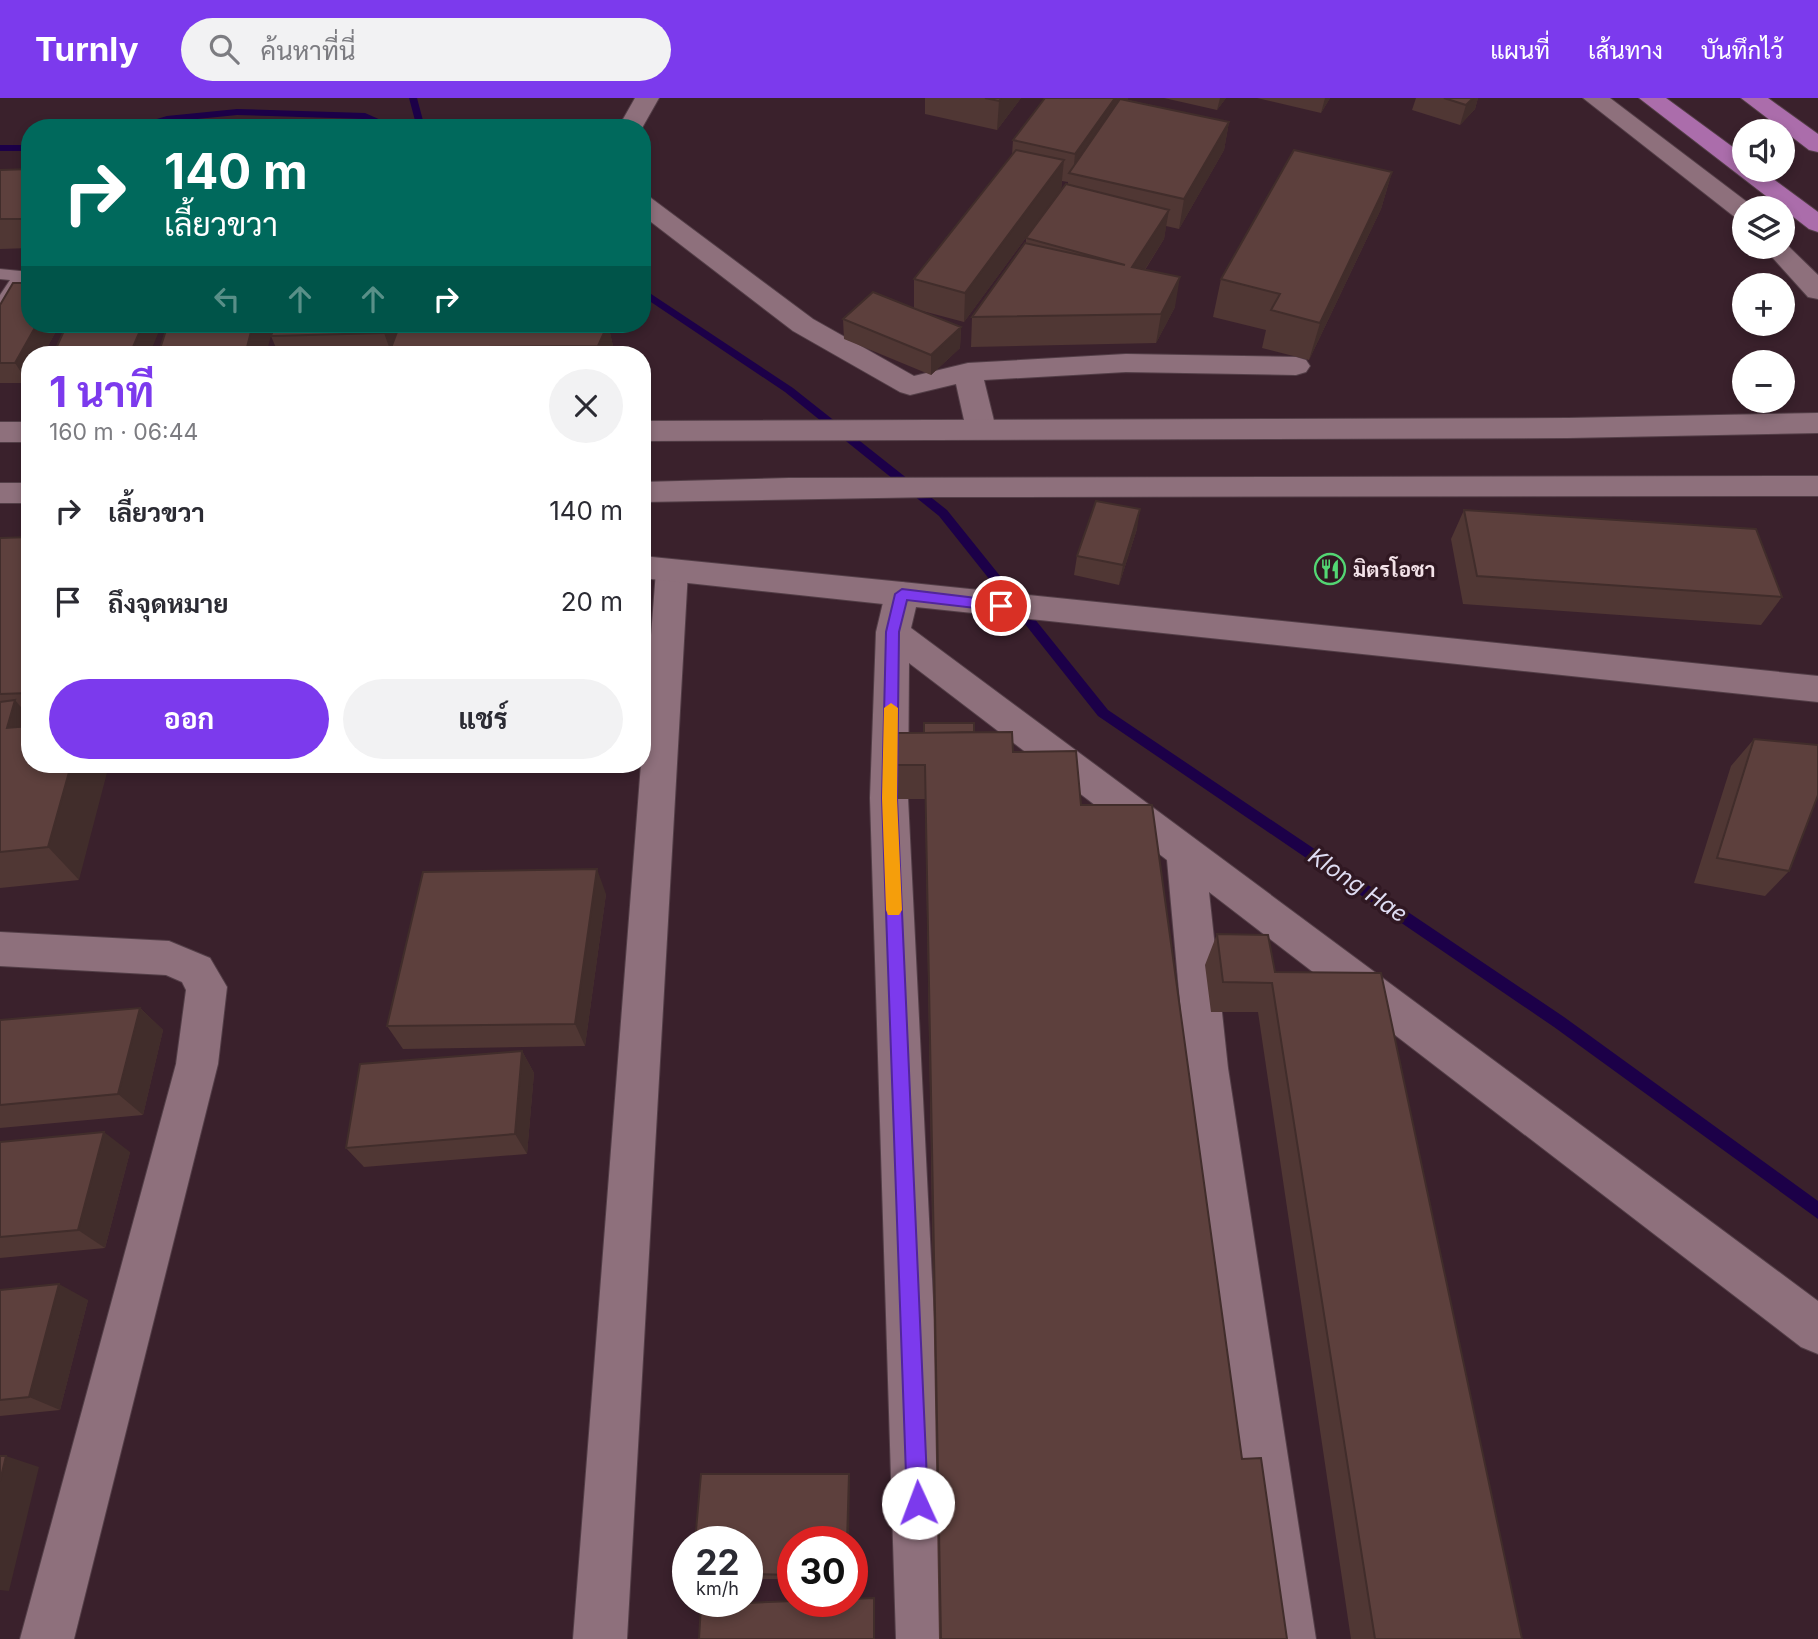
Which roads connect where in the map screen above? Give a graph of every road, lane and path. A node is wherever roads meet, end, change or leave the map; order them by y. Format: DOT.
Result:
graph roads {
  1 [pos="647,98"];
  2 [pos="1595,98"];
  3 [pos="1651,98"];
  4 [pos="1759,102"];
  5 [pos="635,119"];
  6 [pos="1818,145"];
  7 [pos="1818,152"];
  8 [pos="1732,159"];
  9 [pos="1763,182"];
  10 [pos="1732,204"];
  11 [pos="651,211"];
  12 [pos="1818,224"];
  13 [pos="1795,251"];
  14 [pos="1787,259"];
  15 [pos="1818,268"];
  16 [pos="0,274"];
  17 [pos="21,275"];
  18 [pos="21,278"];
  19 [pos="1818,291"];
  20 [pos="0,309"];
  21 [pos="1296,366"];
  22 [pos="968,372"];
  23 [pos="1815,421"];
  24 [pos="969,429"];
  25 [pos="651,430"];
  26 [pos="0,432"];
  27 [pos="21,432"];
  28 [pos="1818,486"];
  29 [pos="651,492"];
  30 [pos="0,494"];
  31 [pos="21,494"];
  32 [pos="657,569"];
  33 [pos="897,613"];
  34 [pos="651,682"];
  35 [pos="1818,689"];
  36 [pos="646,773"];
  37 [pos="1185,850"];
  38 [pos="0,949"];
  39 [pos="1818,1330"];
  40 [pos="47,1639"];
  41 [pos="600,1639"];
  42 [pos="923,1639"];
  43 [pos="1289,1639"];
  1 -- 5 [label="street"];
  2 -- 10 [label="street"];
  3 -- 8 [label="main road"];
  4 -- 6 [label="main road"];
  4 -- 7 [label="main road"];
  9 -- 12 [label="main road"];
  11 -- 22 [label="street"];
  13 -- 15 [label="street"];
  14 -- 19 [label="street"];
  16 -- 17 [label="lane"];
  18 -- 20 [label="lane"];
  21 -- 22 [label="street"];
  22 -- 24 [label="street"];
  23 -- 24 [label="street"];
  24 -- 25 [label="street"];
  26 -- 27 [label="street"];
  28 -- 29 [label="street"];
  30 -- 31 [label="street"];
  32 -- 33 [label="street"];
  32 -- 34 [label="street"];
  33 -- 35 [label="street"];
  33 -- 37 [label="street"];
  33 -- 42 [label="street"];
  36 -- 41 [label="street"];
  37 -- 39 [label="street"];
  37 -- 43 [label="street"];
  38 -- 40 [label="street"];
}
